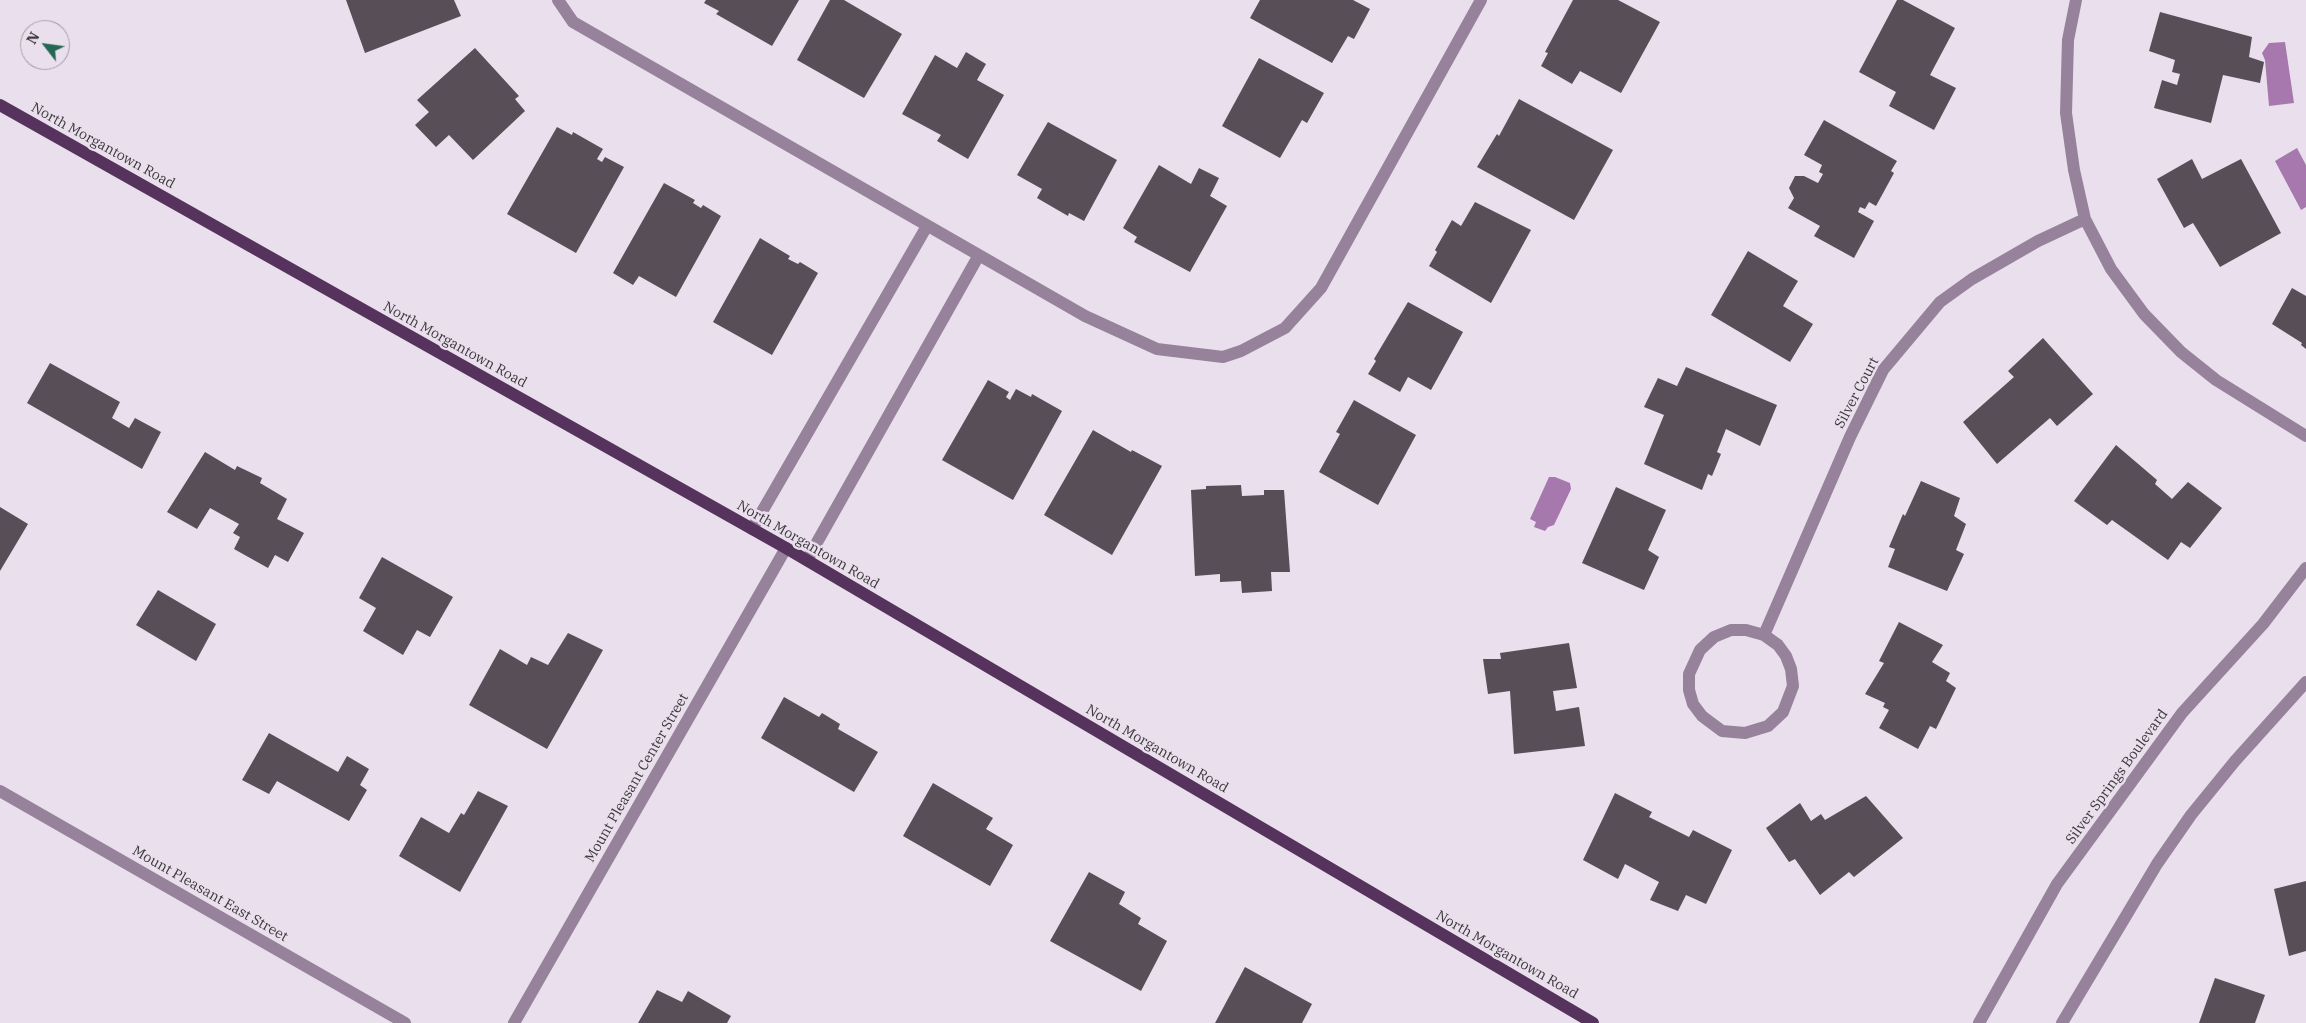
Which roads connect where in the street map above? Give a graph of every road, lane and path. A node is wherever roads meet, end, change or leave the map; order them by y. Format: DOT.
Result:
graph roads {
  1 [pos="558,0"];
  2 [pos="1481,0"];
  3 [pos="2076,0"];
  4 [pos="0,105"];
  5 [pos="2086,220"];
  6 [pos="928,226"];
  7 [pos="979,255"];
  8 [pos="2306,436"];
  9 [pos="752,529"];
  10 [pos="786,548"];
  11 [pos="807,560"];
  12 [pos="2306,568"];
  13 [pos="1764,635"];
  14 [pos="2306,682"];
  15 [pos="0,791"];
  16 [pos="405,1023"];
  17 [pos="514,1023"];
  18 [pos="1593,1023"];
  19 [pos="1979,1023"];
  20 [pos="2062,1023"];
  1 -- 6 [label="street"];
  2 -- 7 [label="street"];
  3 -- 5 [label="street"];
  4 -- 9 [label="main road, North Morgantown Road"];
  5 -- 8 [label="street"];
  5 -- 13 [label="street, Silver Court"];
  6 -- 7 [label="street"];
  6 -- 9 [label="street"];
  7 -- 11 [label="street"];
  9 -- 10 [label="main road, North Morgantown Road"];
  10 -- 11 [label="main road, North Morgantown Road"];
  10 -- 17 [label="street, Mount Pleasant Center Street"];
  11 -- 18 [label="main road, North Morgantown Road"];
  12 -- 19 [label="street, Silver Springs Boulevard"];
  13 -- 13 [label="street"];
  14 -- 20 [label="street"];
  15 -- 16 [label="street, Mount Pleasant East Street"];
}
